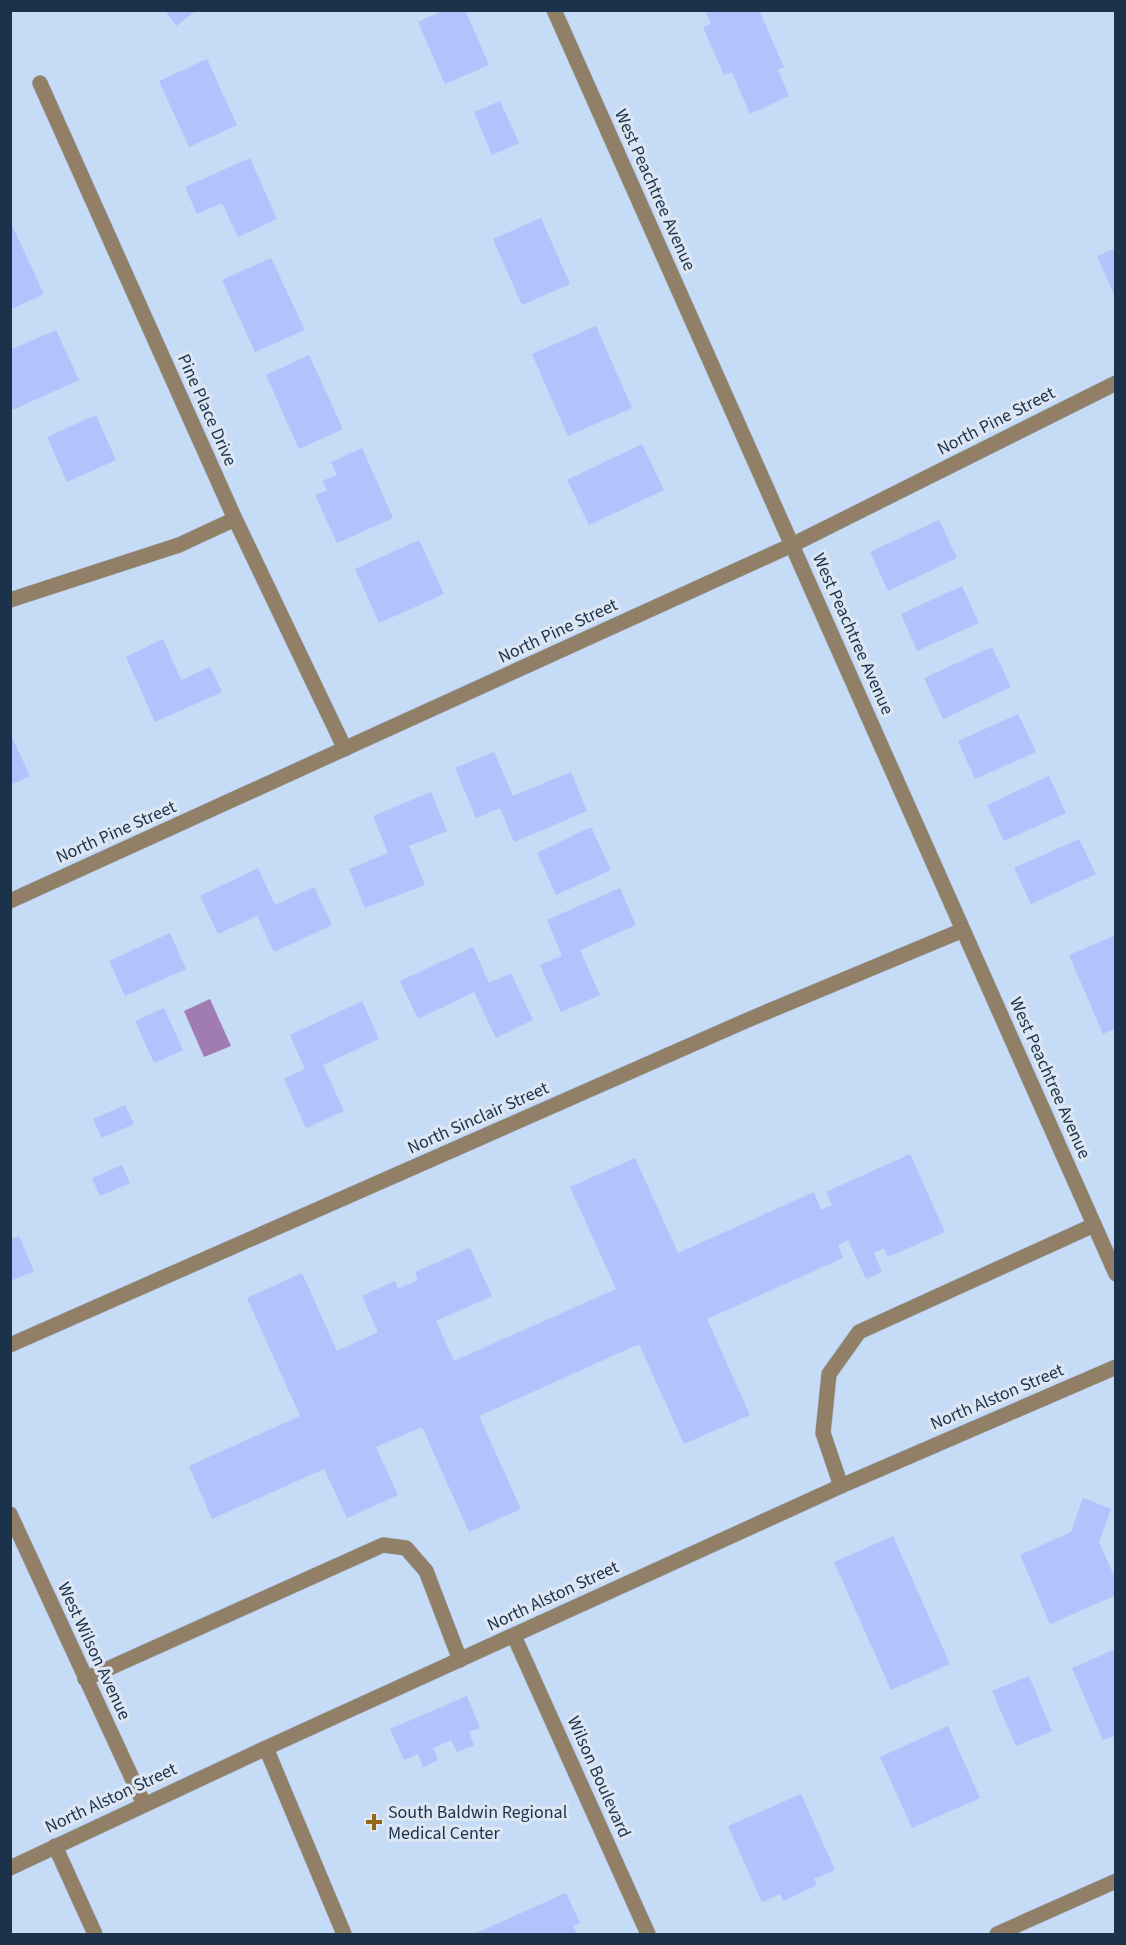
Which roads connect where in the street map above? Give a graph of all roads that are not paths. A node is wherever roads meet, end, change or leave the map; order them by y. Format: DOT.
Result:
graph roads {
  1 [pos="554,10"];
  2 [pos="40,83"];
  3 [pos="1116,383"];
  4 [pos="234,519"];
  5 [pos="792,545"];
  6 [pos="10,600"];
  7 [pos="345,749"];
  8 [pos="10,902"];
  9 [pos="963,930"];
  10 [pos="1094,1225"];
  11 [pos="1116,1274"];
  12 [pos="10,1345"];
  13 [pos="1116,1367"];
  14 [pos="841,1486"];
  15 [pos="10,1514"];
  16 [pos="514,1636"];
  17 [pos="460,1660"];
  18 [pos="85,1678"];
  19 [pos="266,1748"];
  20 [pos="144,1804"];
  21 [pos="55,1846"];
  22 [pos="10,1868"];
  23 [pos="1116,1881"];
  24 [pos="1020,1930"];
  25 [pos="95,1935"];
  26 [pos="344,1935"];
  27 [pos="648,1935"];
  28 [pos="997,1935"];
  1 -- 5 [label="street, West Peachtree Avenue"];
  2 -- 4 [label="street, Pine Place Drive"];
  3 -- 5 [label="street, North Pine Street"];
  4 -- 6 [label="street"];
  4 -- 7 [label="street, Pine Place Drive"];
  5 -- 7 [label="street, North Pine Street"];
  5 -- 9 [label="street, West Peachtree Avenue"];
  7 -- 8 [label="street, North Pine Street"];
  9 -- 10 [label="street, West Peachtree Avenue"];
  9 -- 12 [label="street, North Sinclair Street"];
  10 -- 11 [label="street, West Peachtree Avenue"];
  10 -- 14 [label="street"];
  13 -- 14 [label="street, North Alston Street"];
  14 -- 16 [label="street, North Alston Street"];
  15 -- 18 [label="street, West Wilson Avenue"];
  16 -- 17 [label="street, North Alston Street"];
  16 -- 27 [label="street, Wilson Boulevard"];
  17 -- 18 [label="street"];
  17 -- 19 [label="street, North Alston Street"];
  18 -- 20 [label="street, West Wilson Avenue"];
  19 -- 20 [label="street, North Alston Street"];
  19 -- 26 [label="street"];
  20 -- 21 [label="street, North Alston Street"];
  21 -- 22 [label="street, North Alston Street"];
  21 -- 25 [label="street"];
  23 -- 24 [label="street"];
  24 -- 28 [label="street"];
}
